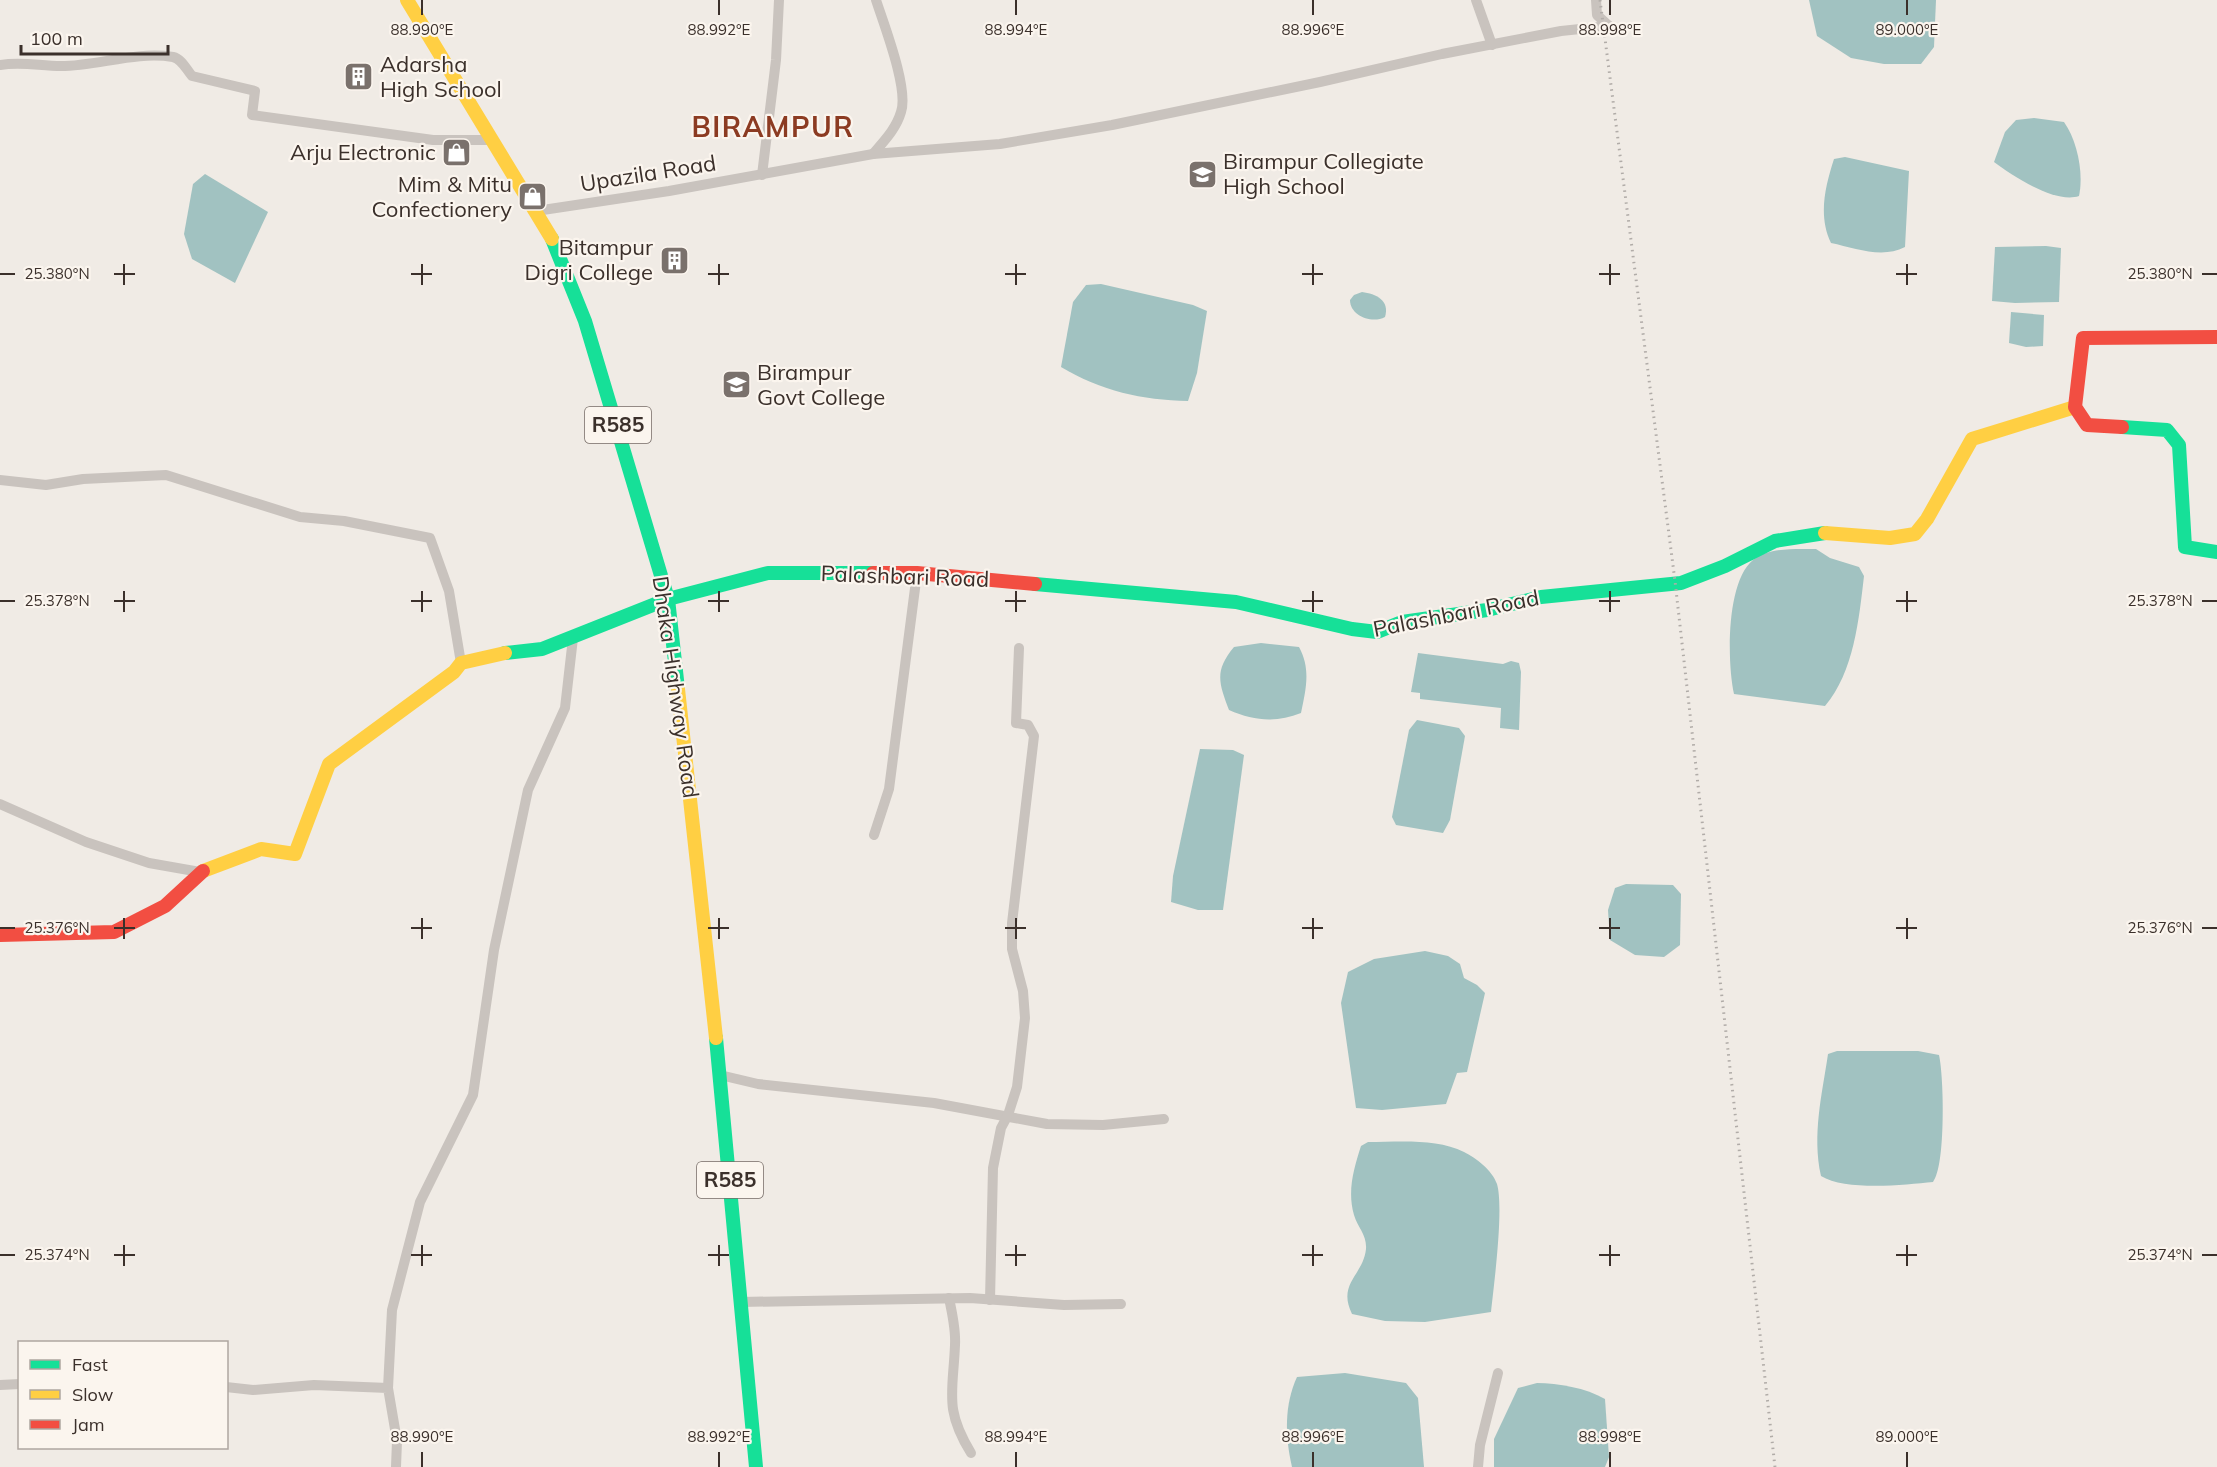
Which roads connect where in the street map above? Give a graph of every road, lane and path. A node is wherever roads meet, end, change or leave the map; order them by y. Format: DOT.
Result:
graph roads {
  1 [pos="407,0"];
  2 [pos="779,0"];
  3 [pos="876,0"];
  4 [pos="1476,0"];
  5 [pos="1596,0"];
  6 [pos="1492,45"];
  7 [pos="0,65"];
  8 [pos="491,140"];
  9 [pos="873,154"];
  10 [pos="762,175"];
  11 [pos="536,211"];
  12 [pos="2217,337"];
  13 [pos="2075,407"];
  14 [pos="0,480"];
  15 [pos="2217,552"];
  16 [pos="917,573"];
  17 [pos="668,599"];
  18 [pos="573,638"];
  19 [pos="1019,648"];
  20 [pos="462,663"];
  21 [pos="0,804"];
  22 [pos="874,835"];
  23 [pos="200,872"];
  24 [pos="0,935"];
  25 [pos="720,1075"];
  26 [pos="1008,1115"];
  27 [pos="1164,1119"];
  28 [pos="949,1298"];
  29 [pos="990,1299"];
  30 [pos="741,1302"];
  31 [pos="1121,1304"];
  32 [pos="1498,1373"];
  33 [pos="18,1384"];
  34 [pos="0,1385"];
  35 [pos="228,1387"];
  36 [pos="387,1388"];
  37 [pos="971,1453"];
  38 [pos="396,1467"];
  39 [pos="756,1467"];
  40 [pos="1478,1467"];
  1 -- 8 [label="street, Dhaka Highway Road / R585"];
  2 -- 10 [label="street"];
  3 -- 9 [label="street"];
  4 -- 6 [label="street"];
  5 -- 6 [label="street, Upazila Road"];
  6 -- 9 [label="street, Upazila Road"];
  7 -- 8 [label="street"];
  8 -- 11 [label="street, Dhaka Highway Road / R585"];
  9 -- 10 [label="street, Upazila Road"];
  10 -- 11 [label="street, Upazila Road"];
  11 -- 17 [label="street, Dhaka Highway Road / R585"];
  12 -- 13 [label="street"];
  13 -- 15 [label="street"];
  13 -- 16 [label="street, Palashbari Road"];
  14 -- 20 [label="street"];
  16 -- 17 [label="street, Palashbari Road"];
  16 -- 22 [label="street"];
  17 -- 18 [label="street, Palashbari Road"];
  17 -- 25 [label="street, R585"];
  18 -- 20 [label="street, Palashbari Road"];
  18 -- 36 [label="street"];
  19 -- 26 [label="street"];
  20 -- 23 [label="street"];
  21 -- 23 [label="street"];
  23 -- 24 [label="street"];
  25 -- 26 [label="street"];
  25 -- 30 [label="street, R585"];
  26 -- 27 [label="street"];
  26 -- 29 [label="street"];
  28 -- 29 [label="street"];
  28 -- 30 [label="street"];
  28 -- 37 [label="street"];
  29 -- 31 [label="street"];
  30 -- 39 [label="street, R585"];
  32 -- 40 [label="street"];
  33 -- 34 [label="street"];
  35 -- 36 [label="street"];
  36 -- 38 [label="street"];
}
